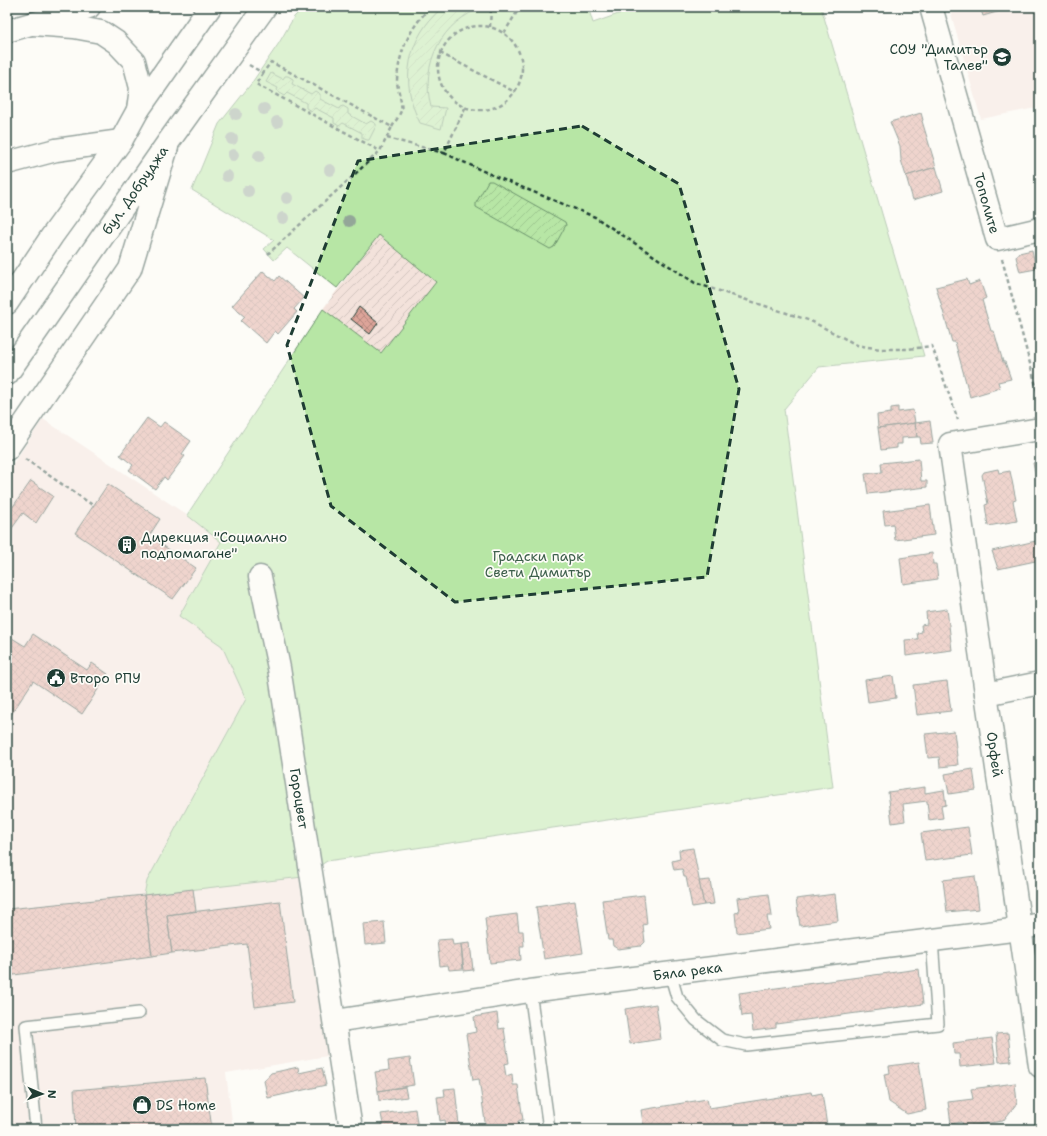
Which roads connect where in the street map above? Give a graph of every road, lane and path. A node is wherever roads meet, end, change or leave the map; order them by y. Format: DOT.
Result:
graph roads {
  1 [pos="89,7"];
  2 [pos="210,7"];
  3 [pos="265,7"];
  4 [pos="431,7"];
  5 [pos="491,7"];
  6 [pos="520,7"];
  7 [pos="931,7"];
  8 [pos="33,24"];
  9 [pos="490,26"];
  10 [pos="7,31"];
  11 [pos="504,33"];
  12 [pos="440,53"];
  13 [pos="231,55"];
  14 [pos="263,73"];
  15 [pos="515,92"];
  16 [pos="465,108"];
  17 [pos="138,110"];
  18 [pos="392,127"];
  19 [pos="387,138"];
  20 [pos="121,141"];
  21 [pos="169,141"];
  22 [pos="380,151"];
  23 [pos="444,153"];
  24 [pos="7,163"];
  25 [pos="1040,229"];
  26 [pos="997,239"];
  27 [pos="268,254"];
  28 [pos="7,303"];
  29 [pos="7,374"];
  30 [pos="1040,401"];
  31 [pos="1040,429"];
  32 [pos="958,443"];
  33 [pos="8,448"];
  34 [pos="94,506"];
  35 [pos="260,577"];
  36 [pos="1040,682"];
  37 [pos="986,694"];
  38 [pos="1030,926"];
  39 [pos="932,940"];
  40 [pos="670,973"];
  41 [pos="530,991"];
  42 [pos="139,1013"];
  43 [pos="335,1021"];
  44 [pos="1040,1066"];
  45 [pos="36,1129"];
  46 [pos="351,1129"];
  47 [pos="549,1129"];
  1 -- 8 [label="street"];
  2 -- 17 [label="street"];
  3 -- 13 [label="street, бул. Добруджа"];
  4 -- 18 [label="path"];
  5 -- 9 [label="path"];
  6 -- 11 [label="path"];
  7 -- 26 [label="street, Тополите"];
  8 -- 10 [label="street"];
  8 -- 17 [label="street"];
  9 -- 11 [label="path"];
  9 -- 12 [label="path"];
  11 -- 15 [label="path"];
  12 -- 15 [label="path"];
  12 -- 16 [label="path"];
  13 -- 14 [label="path"];
  13 -- 21 [label="street, бул. Добруджа"];
  14 -- 18 [label="path"];
  14 -- 22 [label="path"];
  15 -- 16 [label="path"];
  16 -- 23 [label="path"];
  17 -- 20 [label="street"];
  18 -- 19 [label="path"];
  19 -- 22 [label="path"];
  19 -- 23 [label="path"];
  20 -- 24 [label="street"];
  20 -- 28 [label="street"];
  21 -- 29 [label="street, бул. Добруджа"];
  21 -- 33 [label="street"];
  22 -- 27 [label="path"];
  23 -- 32 [label="path"];
  25 -- 26 [label="street"];
  26 -- 30 [label="path, Тополите"];
  31 -- 32 [label="street"];
  32 -- 37 [label="street, Орфей"];
  33 -- 34 [label="path"];
  35 -- 43 [label="street, Гороцвет"];
  36 -- 37 [label="street"];
  37 -- 38 [label="street, Орфей"];
  38 -- 39 [label="street, Бяла река"];
  38 -- 44 [label="street, Орфей"];
  39 -- 40 [label="street, Бяла река"];
  39 -- 40 [label="lane"];
  40 -- 41 [label="street, Бяла река"];
  41 -- 43 [label="street, Бяла река"];
  41 -- 47 [label="lane"];
  42 -- 45 [label="lane"];
  43 -- 46 [label="street, Гороцвет"];
}
